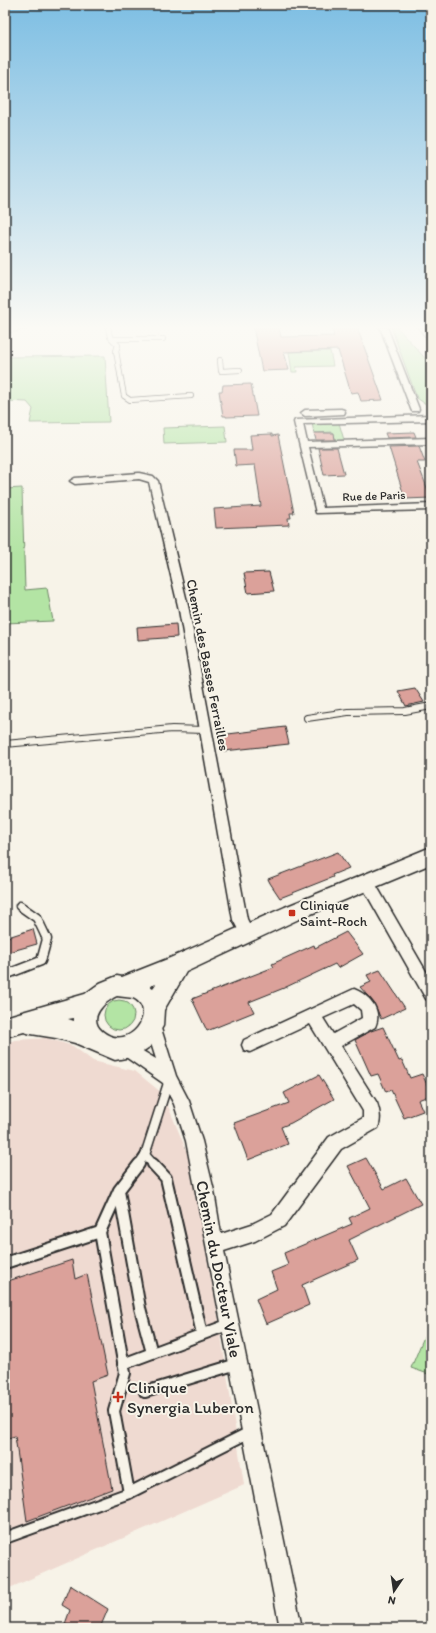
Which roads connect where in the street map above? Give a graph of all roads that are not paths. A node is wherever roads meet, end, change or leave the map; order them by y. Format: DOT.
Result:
graph roads {
  1 [pos="409,403"];
  2 [pos="426,409"];
  3 [pos="352,411"];
  4 [pos="305,413"];
  5 [pos="431,418"];
  6 [pos="431,441"];
  7 [pos="303,445"];
  8 [pos="74,481"];
  9 [pos="431,507"];
  10 [pos="431,706"];
  11 [pos="307,718"];
  12 [pos="205,730"];
  13 [pos="5,744"];
  14 [pos="431,855"];
  15 [pos="367,882"];
  16 [pos="20,906"];
  17 [pos="247,933"];
  18 [pos="178,965"];
  19 [pos="5,975"];
  20 [pos="125,986"];
  21 [pos="431,994"];
  22 [pos="90,1003"];
  23 [pos="314,1015"];
  24 [pos="153,1016"];
  25 [pos="13,1025"];
  26 [pos="94,1040"];
  27 [pos="331,1043"];
  28 [pos="250,1045"];
  29 [pos="126,1048"];
  30 [pos="169,1078"];
  31 [pos="145,1155"];
  32 [pos="119,1190"];
  33 [pos="100,1232"];
  34 [pos="214,1245"];
  35 [pos="5,1263"];
  36 [pos="230,1324"];
  37 [pos="202,1334"];
  38 [pos="152,1353"];
  39 [pos="238,1363"];
  40 [pos="123,1364"];
  41 [pos="145,1392"];
  42 [pos="251,1431"];
  43 [pos="129,1493"];
  44 [pos="5,1538"];
  45 [pos="291,1628"];
  1 -- 2 [label="street"];
  3 -- 4 [label="street"];
  5 -- 7 [label="street"];
  6 -- 7 [label="street"];
  7 -- 9 [label="street, Rue de Paris"];
  8 -- 12 [label="street, Chemin des Basses Ferrailles"];
  10 -- 11 [label="lane"];
  12 -- 13 [label="lane"];
  12 -- 17 [label="street, Chemin des Basses Ferrailles"];
  14 -- 15 [label="street"];
  15 -- 17 [label="street"];
  15 -- 21 [label="street"];
  16 -- 19 [label="lane"];
  17 -- 18 [label="street"];
  18 -- 20 [label="street"];
  18 -- 24 [label="street"];
  20 -- 22 [label="street"];
  20 -- 24 [label="street"];
  22 -- 25 [label="street"];
  22 -- 26 [label="street"];
  23 -- 27 [label="street"];
  23 -- 27 [label="street"];
  23 -- 28 [label="street"];
  24 -- 29 [label="street"];
  24 -- 30 [label="street, Chemin du Docteur Viale"];
  25 -- 26 [label="street"];
  26 -- 29 [label="street"];
  27 -- 34 [label="street"];
  29 -- 30 [label="street, Chemin du Docteur Viale"];
  30 -- 31 [label="lane"];
  30 -- 34 [label="street, Chemin du Docteur Viale"];
  31 -- 32 [label="lane"];
  31 -- 37 [label="lane"];
  32 -- 33 [label="lane"];
  32 -- 38 [label="lane"];
  33 -- 35 [label="lane"];
  33 -- 40 [label="lane"];
  34 -- 36 [label="street, Chemin du Docteur Viale"];
  36 -- 37 [label="lane"];
  36 -- 39 [label="street, Chemin du Docteur Viale"];
  37 -- 38 [label="lane"];
  38 -- 40 [label="lane"];
  39 -- 41 [label="lane"];
  39 -- 42 [label="street, Chemin du Docteur Viale"];
  40 -- 43 [label="lane"];
  42 -- 43 [label="lane"];
  42 -- 45 [label="street, Chemin du Docteur Viale"];
  43 -- 44 [label="lane"];
}
